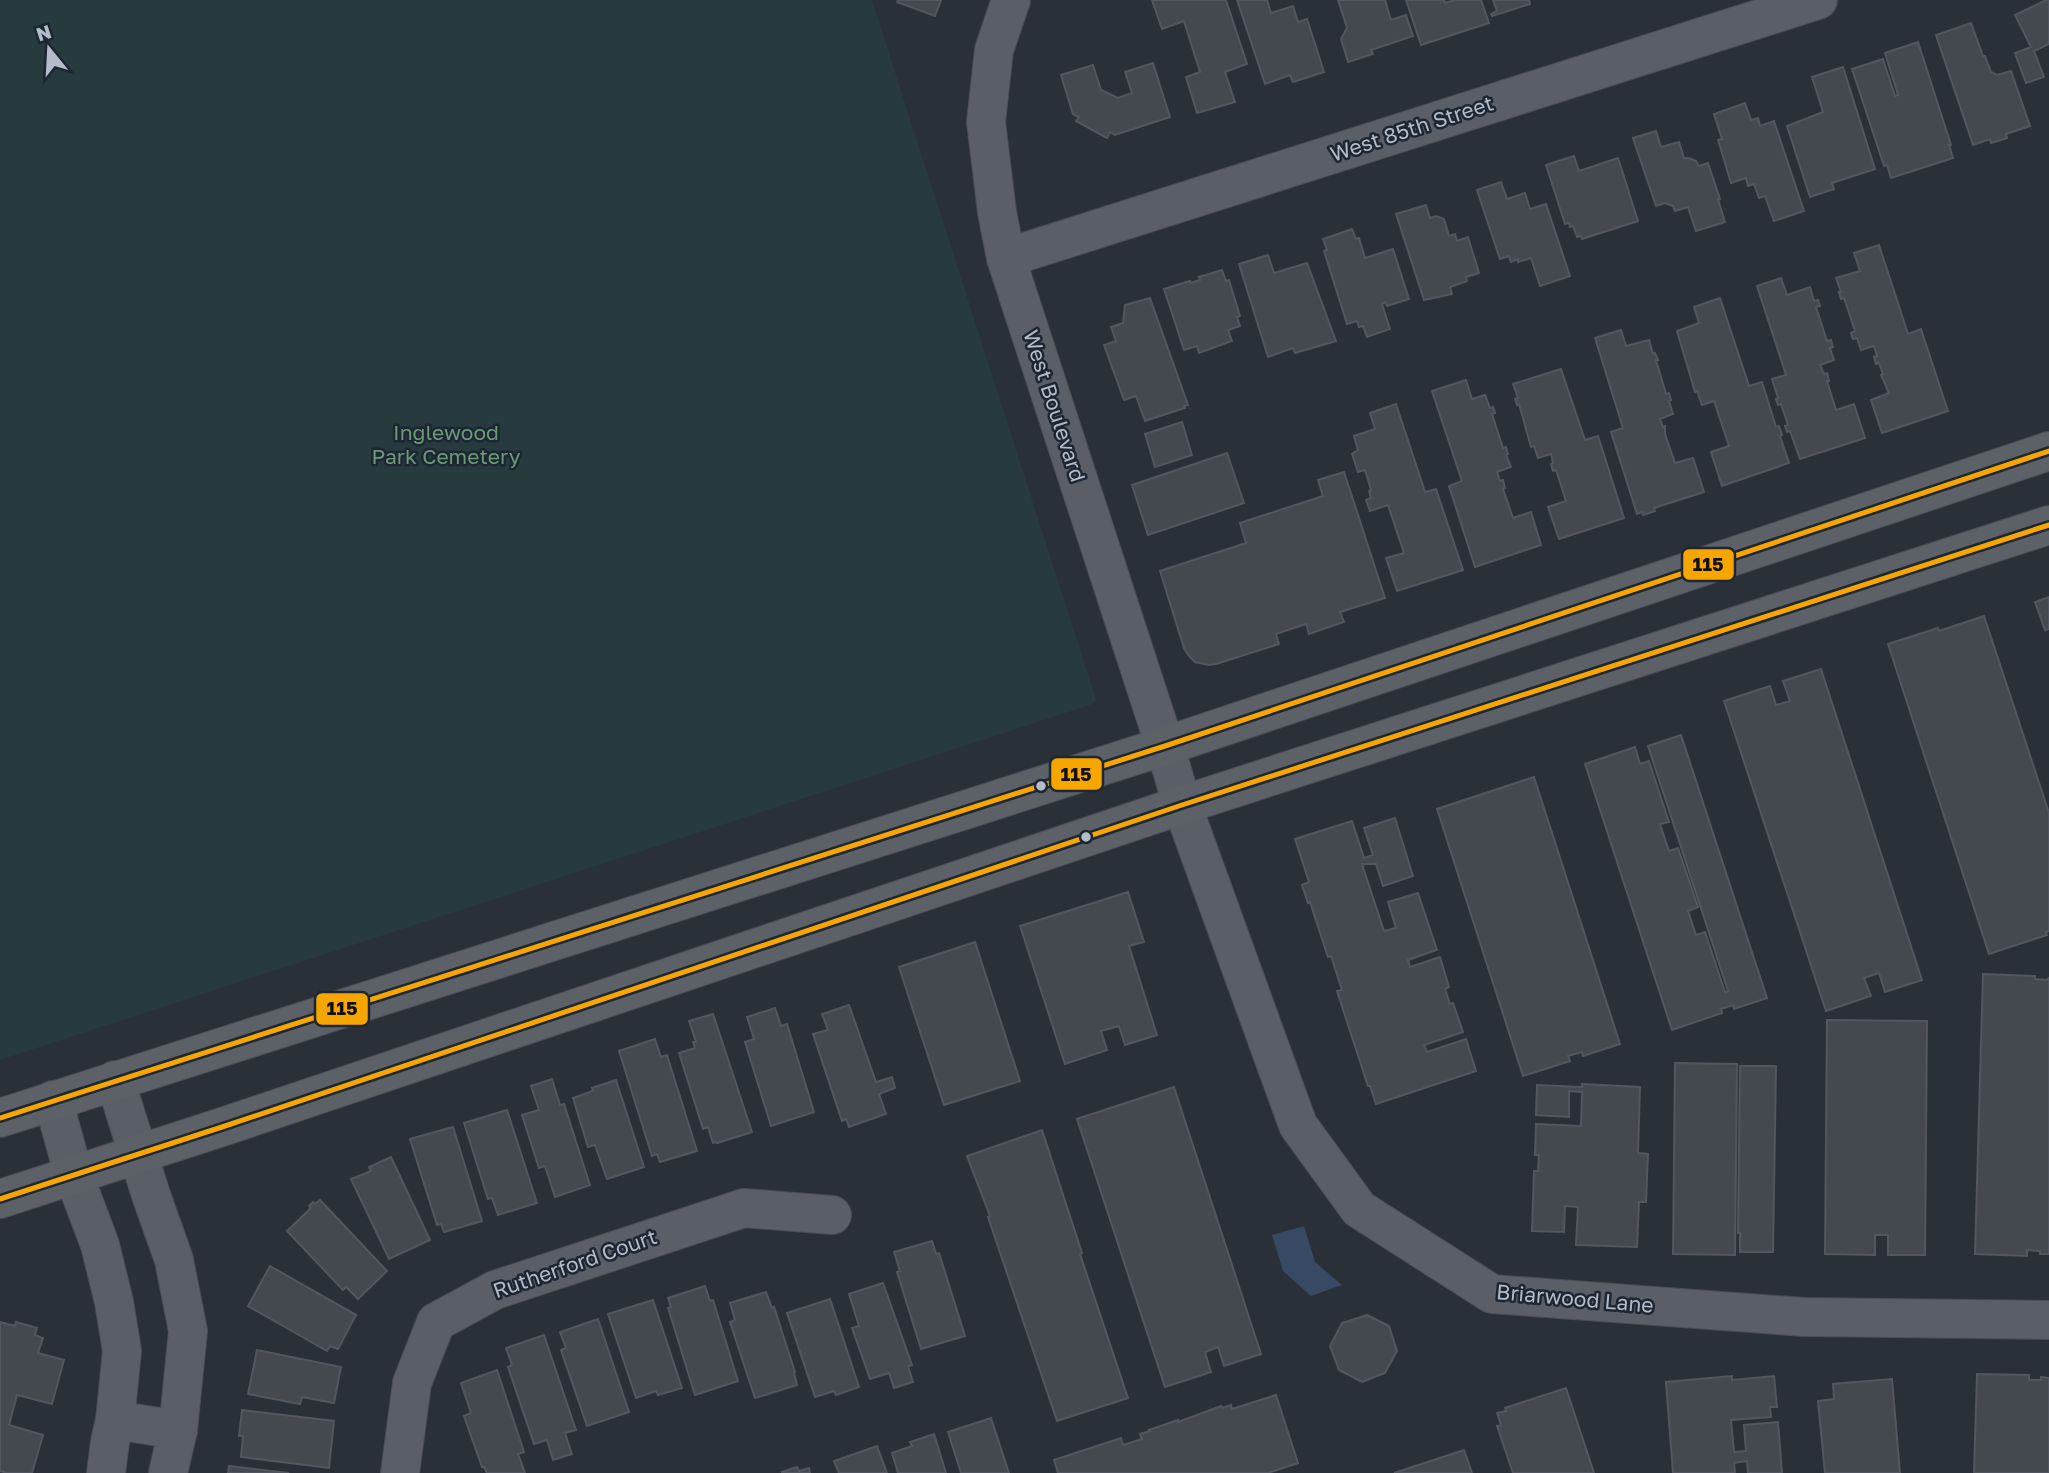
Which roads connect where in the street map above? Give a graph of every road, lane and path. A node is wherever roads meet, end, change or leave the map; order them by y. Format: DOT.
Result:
graph roads {
  1 [pos="1011,0"];
  2 [pos="1818,0"];
  3 [pos="1006,258"];
  4 [pos="2049,452"];
  5 [pos="2049,524"];
  6 [pos="1165,746"];
  7 [pos="1182,805"];
  8 [pos="115,1080"];
  9 [pos="52,1100"];
  10 [pos="0,1118"];
  11 [pos="137,1154"];
  12 [pos="74,1176"];
  13 [pos="0,1199"];
  14 [pos="832,1215"];
  15 [pos="2049,1320"];
  16 [pos="178,1430"];
  17 [pos="110,1445"];
  18 [pos="87,1473"];
  19 [pos="168,1473"];
  20 [pos="400,1473"];
  1 -- 3 [label="street, West Boulevard"];
  2 -- 3 [label="street, West 85th Street"];
  3 -- 6 [label="street, West Boulevard"];
  4 -- 6 [label="main road"];
  5 -- 7 [label="main road"];
  6 -- 7 [label="street, West Boulevard"];
  6 -- 8 [label="main road"];
  7 -- 11 [label="main road"];
  7 -- 15 [label="street, Briarwood Lane"];
  8 -- 9 [label="main road"];
  8 -- 11 [label="street"];
  9 -- 10 [label="main road"];
  9 -- 12 [label="street"];
  11 -- 12 [label="main road"];
  11 -- 16 [label="street"];
  12 -- 13 [label="main road"];
  12 -- 17 [label="street"];
  14 -- 20 [label="street, Rutherford Court"];
  16 -- 17 [label="street"];
  16 -- 19 [label="street"];
  17 -- 18 [label="street"];
}
